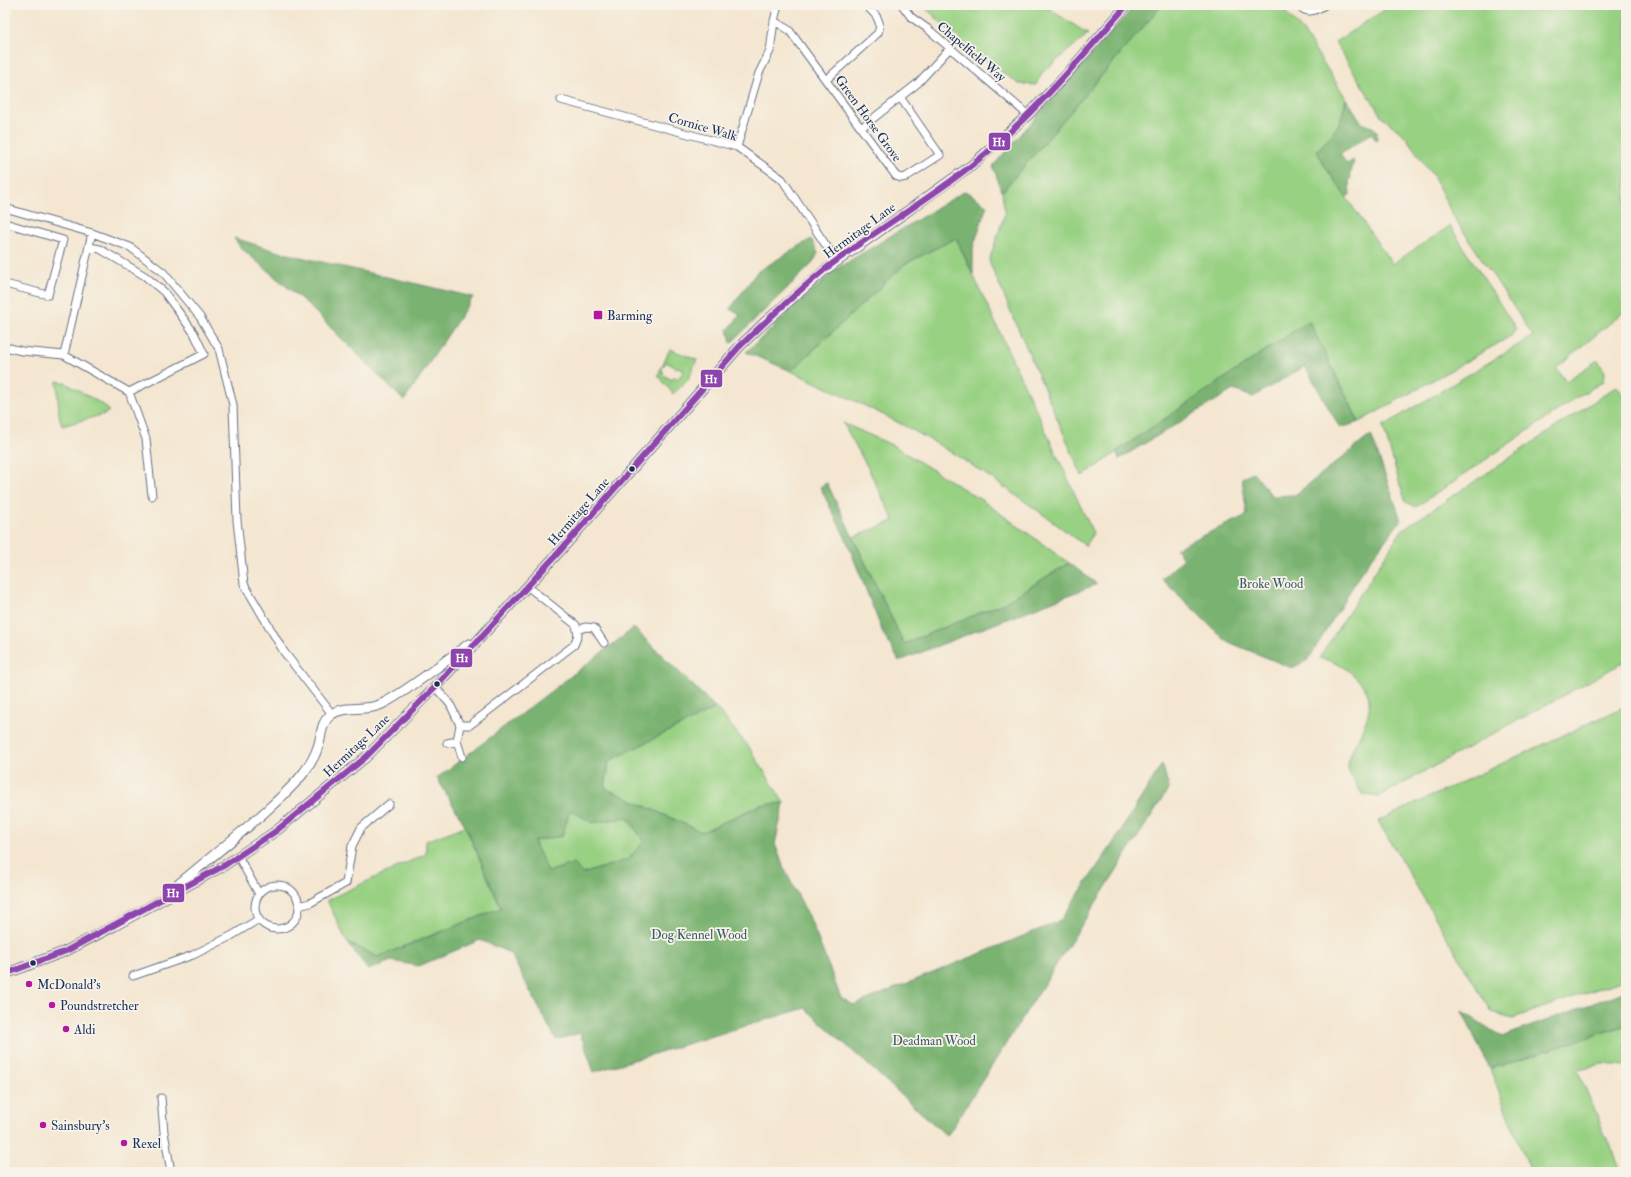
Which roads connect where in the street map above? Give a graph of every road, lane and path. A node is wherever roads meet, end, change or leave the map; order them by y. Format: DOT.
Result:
graph roads {
  1 [pos="778,5"];
  2 [pos="865,5"];
  3 [pos="902,5"];
  4 [pos="1127,5"];
  5 [pos="1298,5"];
  6 [pos="1325,5"];
  7 [pos="774,22"];
  8 [pos="950,48"];
  9 [pos="826,80"];
  10 [pos="900,97"];
  11 [pos="561,100"];
  12 [pos="1028,115"];
  13 [pos="861,128"];
  14 [pos="737,147"];
  15 [pos="5,208"];
  16 [pos="5,223"];
  17 [pos="92,233"];
  18 [pos="89,247"];
  19 [pos="837,262"];
  20 [pos="5,284"];
  21 [pos="5,347"];
  22 [pos="64,355"];
  23 [pos="129,392"];
  24 [pos="152,496"];
  25 [pos="527,586"];
  26 [pos="487,630"];
  27 [pos="578,630"];
  28 [pos="604,643"];
  29 [pos="434,687"];
  30 [pos="332,714"];
  31 [pos="460,725"];
  32 [pos="457,741"];
  33 [pos="447,743"];
  34 [pos="462,757"];
  35 [pos="389,804"];
  36 [pos="238,856"];
  37 [pos="259,894"];
  38 [pos="158,902"];
  39 [pos="299,906"];
  40 [pos="259,920"];
  41 [pos="5,974"];
  42 [pos="133,976"];
  43 [pos="161,1098"];
  44 [pos="171,1172"];
  1 -- 7 [label="street"];
  2 -- 9 [label="street"];
  3 -- 8 [label="street, Chapelfield Way"];
  4 -- 12 [label="main road, Hermitage Lane"];
  5 -- 6 [label="street"];
  7 -- 9 [label="street, Green Horse Grove"];
  7 -- 14 [label="street"];
  8 -- 10 [label="street"];
  8 -- 12 [label="street, Chapelfield Way"];
  9 -- 13 [label="street, Green Horse Grove"];
  10 -- 13 [label="street"];
  10 -- 13 [label="street, Green Horse Grove"];
  11 -- 14 [label="street, Cornice Walk"];
  12 -- 19 [label="main road, Hermitage Lane"];
  14 -- 19 [label="street, Cornice Walk"];
  15 -- 17 [label="street"];
  16 -- 20 [label="street"];
  17 -- 18 [label="street"];
  17 -- 30 [label="street"];
  18 -- 22 [label="street"];
  18 -- 23 [label="street"];
  19 -- 25 [label="main road, Hermitage Lane"];
  21 -- 22 [label="street"];
  22 -- 23 [label="street"];
  23 -- 24 [label="street"];
  25 -- 26 [label="main road, Hermitage Lane"];
  25 -- 27 [label="street"];
  26 -- 29 [label="main road, Hermitage Lane"];
  26 -- 30 [label="main road"];
  27 -- 28 [label="street"];
  27 -- 31 [label="street"];
  29 -- 31 [label="street"];
  29 -- 36 [label="main road, Hermitage Lane"];
  30 -- 38 [label="main road"];
  31 -- 32 [label="street"];
  32 -- 33 [label="street"];
  32 -- 34 [label="street"];
  35 -- 39 [label="street"];
  36 -- 37 [label="street"];
  36 -- 38 [label="main road, Hermitage Lane"];
  37 -- 39 [label="street"];
  37 -- 40 [label="street"];
  38 -- 41 [label="main road, Hermitage Lane"];
  39 -- 40 [label="street"];
  40 -- 42 [label="street"];
  43 -- 44 [label="street"];
}
